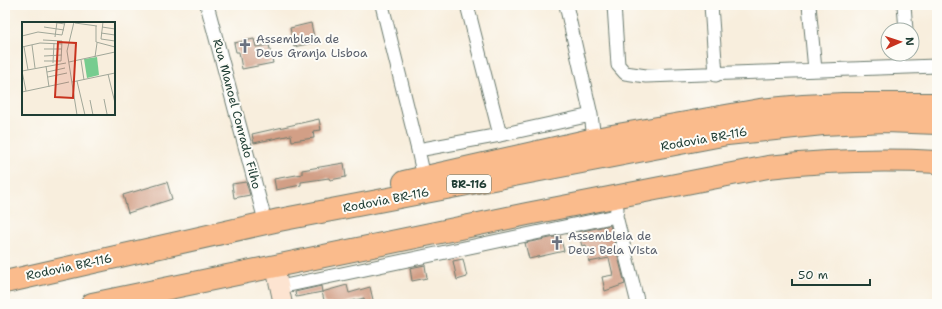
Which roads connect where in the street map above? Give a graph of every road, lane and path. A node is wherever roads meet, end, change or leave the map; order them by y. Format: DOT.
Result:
graph roads {
  1 [pos="207,5"];
  2 [pos="382,5"];
  3 [pos="467,5"];
  4 [pos="566,5"];
  5 [pos="614,5"];
  6 [pos="711,5"];
  7 [pos="809,5"];
  8 [pos="904,5"];
  9 [pos="905,22"];
  10 [pos="889,62"];
  11 [pos="918,62"];
  12 [pos="937,66"];
  13 [pos="815,70"];
  14 [pos="716,75"];
  15 [pos="937,104"];
  16 [pos="591,115"];
  17 [pos="937,123"];
  18 [pos="500,135"];
  19 [pos="596,149"];
  20 [pos="418,150"];
  21 [pos="937,162"];
  22 [pos="424,177"];
  23 [pos="617,207"];
  24 [pos="273,222"];
  25 [pos="5,282"];
  26 [pos="279,286"];
  27 [pos="92,304"];
  28 [pos="638,304"];
  1 -- 24 [label="street, Rua Manoel Conrado Filho"];
  2 -- 20 [label="street"];
  3 -- 18 [label="street"];
  4 -- 16 [label="street"];
  5 -- 14 [label="street"];
  6 -- 14 [label="street"];
  7 -- 13 [label="street"];
  8 -- 9 [label="street"];
  10 -- 13 [label="street"];
  11 -- 12 [label="street"];
  13 -- 14 [label="street"];
  15 -- 19 [label="highway"];
  16 -- 18 [label="street"];
  16 -- 19 [label="street"];
  17 -- 19 [label="highway, Rodovia BR-116 / BR-116"];
  18 -- 20 [label="street"];
  19 -- 22 [label="highway"];
  19 -- 24 [label="highway, Rodovia BR-116 / BR-116"];
  20 -- 22 [label="street"];
  21 -- 23 [label="highway"];
  22 -- 24 [label="highway"];
  23 -- 26 [label="highway"];
  23 -- 28 [label="street"];
  24 -- 25 [label="highway, Rodovia BR-116 / BR-116"];
  26 -- 27 [label="highway"];
}
